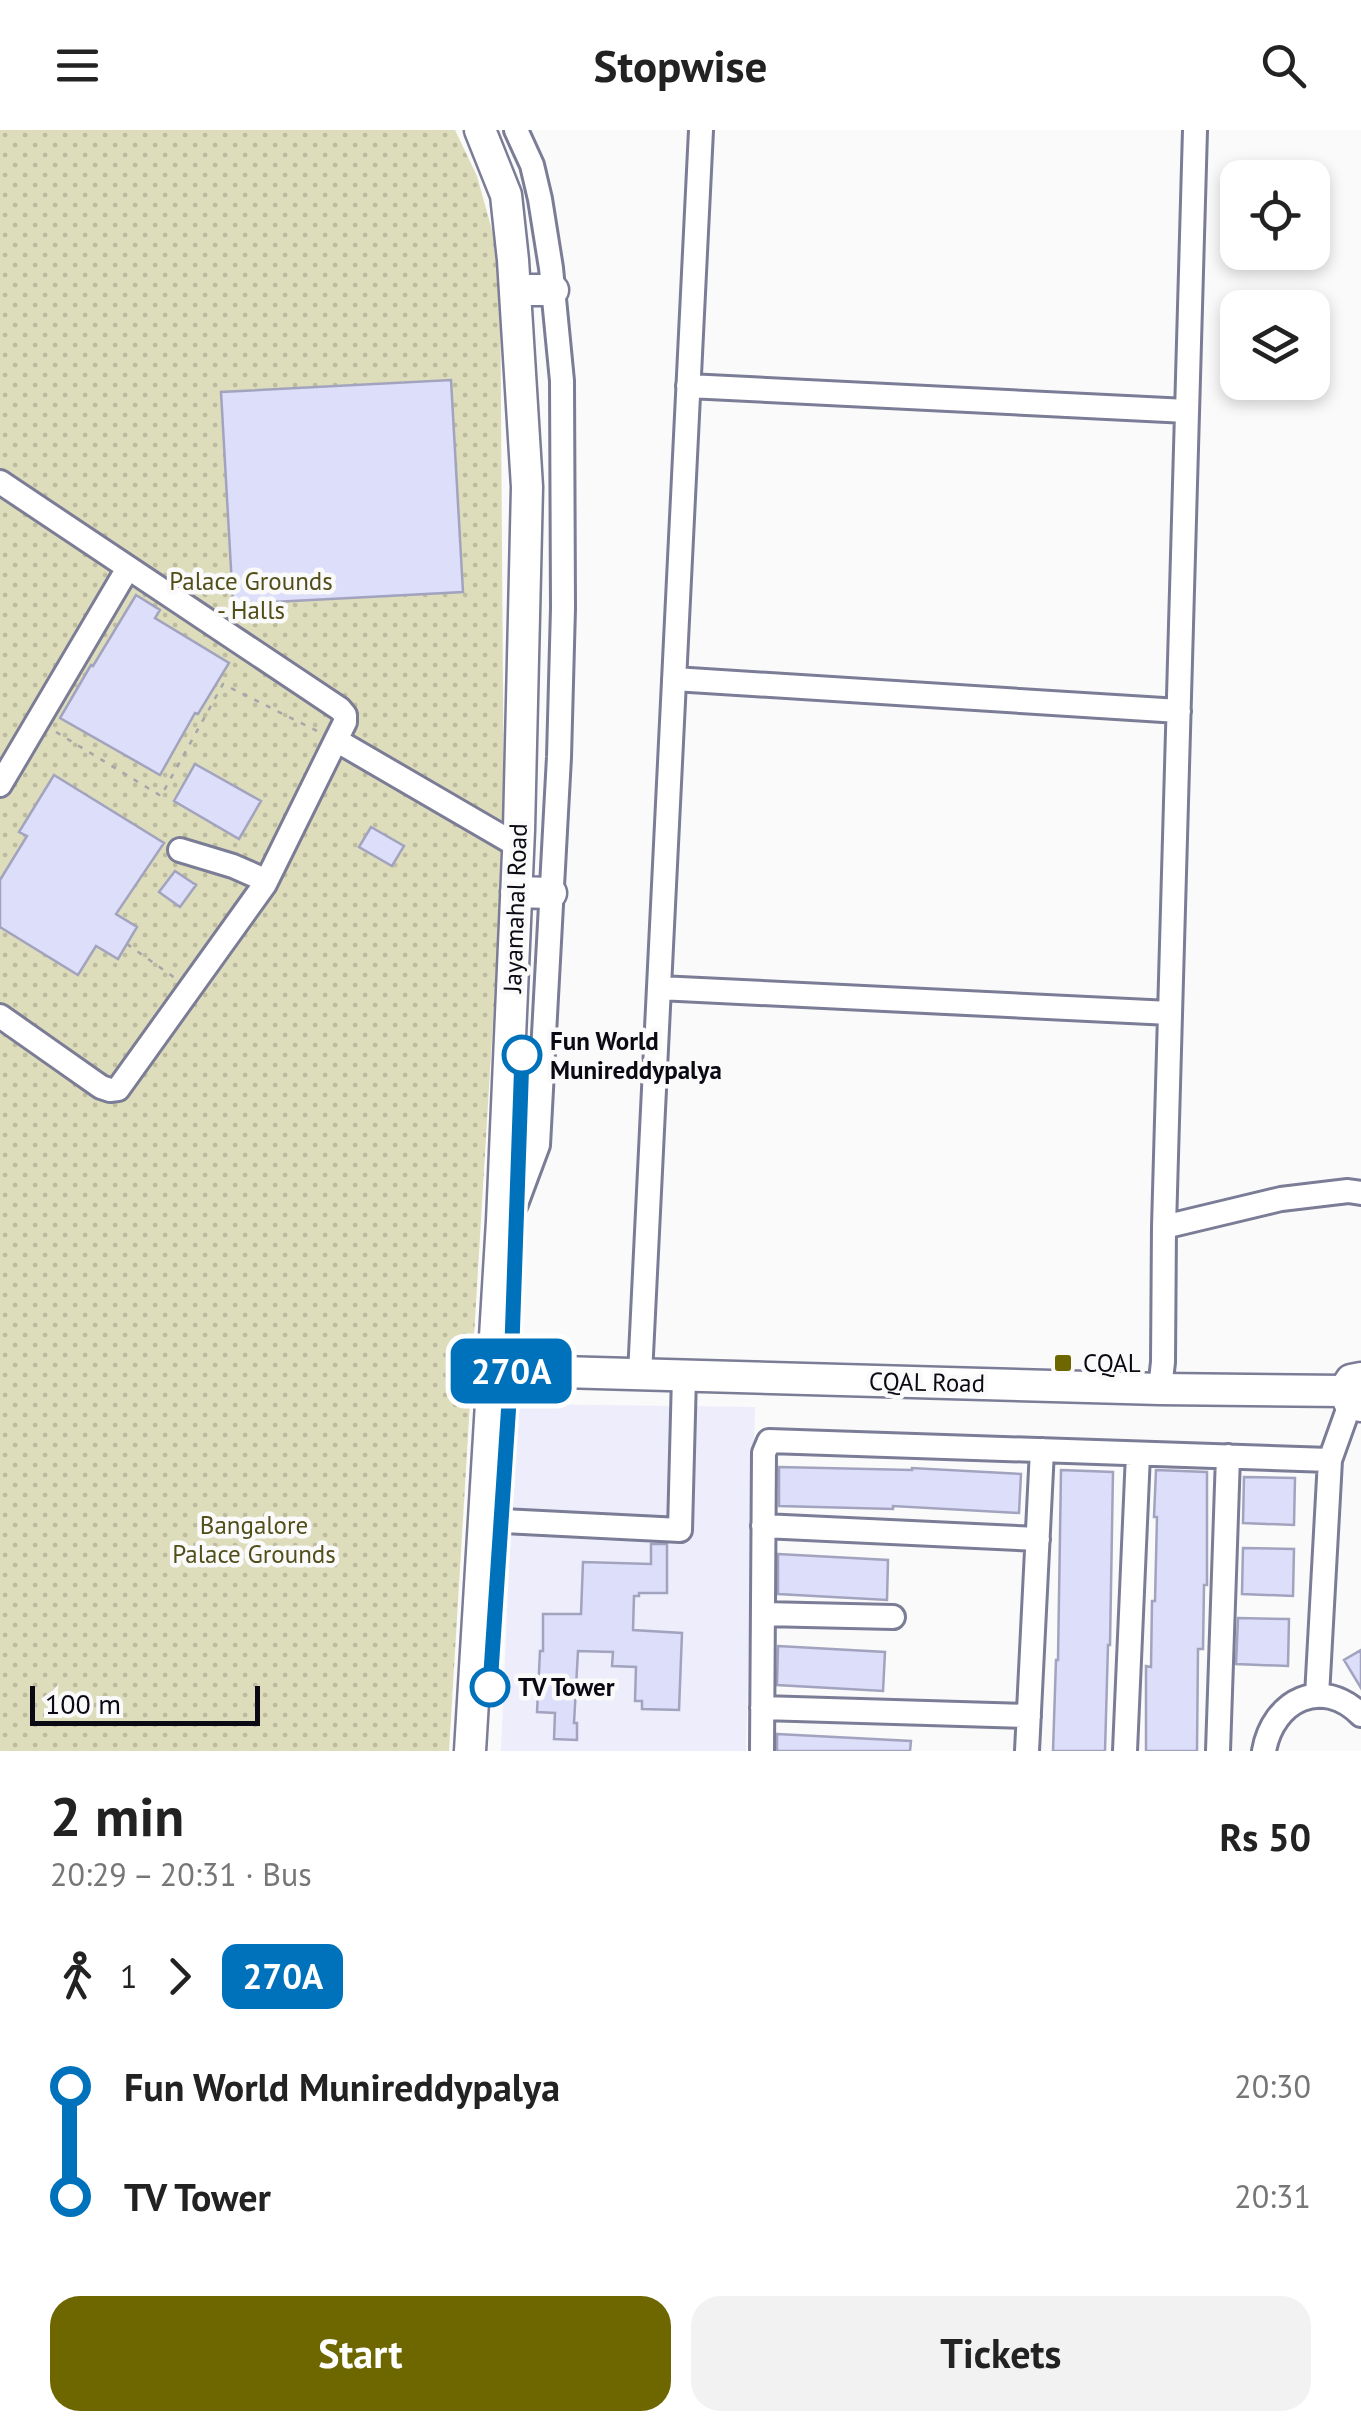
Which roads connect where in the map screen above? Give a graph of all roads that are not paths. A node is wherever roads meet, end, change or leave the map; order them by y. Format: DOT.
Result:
graph roads {
  1 [pos="480,130"];
  2 [pos="493,130"];
  3 [pos="516,130"];
  4 [pos="701,130"];
  5 [pos="1196,130"];
  6 [pos="532,290"];
  7 [pos="688,386"];
  8 [pos="1187,411"];
  9 [pos="0,482"];
  10 [pos="128,568"];
  11 [pos="674,680"];
  12 [pos="1179,711"];
  13 [pos="336,740"];
  14 [pos="0,785"];
  15 [pos="523,836"];
  16 [pos="180,850"];
  17 [pos="277,859"];
  18 [pos="258,877"];
  19 [pos="532,892"];
  20 [pos="213,946"];
  21 [pos="659,988"];
  22 [pos="0,1002"];
  23 [pos="1170,1014"];
  24 [pos="0,1016"];
  25 [pos="156,1025"];
  26 [pos="1361,1193"];
  27 [pos="1164,1227"];
  28 [pos="501,1371"];
  29 [pos="640,1375"];
  30 [pos="684,1376"];
  31 [pos="1160,1389"];
  32 [pos="1354,1395"];
  33 [pos="1042,1450"];
  34 [pos="1138,1454"];
  35 [pos="1228,1456"];
  36 [pos="1330,1460"];
  37 [pos="501,1521"];
  38 [pos="764,1526"];
  39 [pos="1038,1540"];
  40 [pos="763,1614"];
  41 [pos="893,1617"];
  42 [pos="1317,1696"];
  43 [pos="762,1708"];
  44 [pos="1360,1711"];
  45 [pos="1028,1716"];
  46 [pos="470,1751"];
  47 [pos="486,1751"];
  48 [pos="762,1751"];
  49 [pos="1027,1751"];
  50 [pos="1125,1751"];
  51 [pos="1218,1751"];
  52 [pos="1264,1751"];
  1 -- 6 [label="main road, Jayamahal Road"];
  2 -- 6 [label="main road, Jayamahal Road"];
  3 -- 6 [label="street"];
  4 -- 7 [label="street"];
  5 -- 8 [label="street"];
  6 -- 15 [label="main road, Jayamahal Road"];
  6 -- 19 [label="street"];
  7 -- 8 [label="street"];
  7 -- 11 [label="street"];
  8 -- 12 [label="street"];
  9 -- 10 [label="street"];
  10 -- 13 [label="street"];
  10 -- 14 [label="street"];
  11 -- 12 [label="street"];
  11 -- 21 [label="street"];
  12 -- 23 [label="street"];
  13 -- 15 [label="street"];
  13 -- 17 [label="street"];
  15 -- 19 [label="main road, Jayamahal Road"];
  16 -- 18 [label="street"];
  17 -- 18 [label="street"];
  17 -- 20 [label="street"];
  18 -- 20 [label="street"];
  19 -- 28 [label="main road, Jayamahal Road"];
  19 -- 28 [label="main road, Jayamahal Road"];
  20 -- 25 [label="street"];
  20 -- 25 [label="street"];
  21 -- 23 [label="street"];
  21 -- 29 [label="street"];
  22 -- 25 [label="street"];
  23 -- 27 [label="street"];
  24 -- 25 [label="street"];
  26 -- 27 [label="street"];
  27 -- 31 [label="street"];
  28 -- 29 [label="main road, CQAL Road"];
  28 -- 37 [label="main road, Jayamahal Road"];
  28 -- 46 [label="main road, Jayamahal Road"];
  29 -- 30 [label="main road, CQAL Road"];
  30 -- 31 [label="main road, CQAL Road"];
  30 -- 37 [label="street"];
  31 -- 32 [label="main road, CQAL Road"];
  32 -- 36 [label="street"];
  33 -- 34 [label="street"];
  33 -- 38 [label="street"];
  33 -- 39 [label="street"];
  34 -- 35 [label="street"];
  34 -- 50 [label="street"];
  35 -- 36 [label="street"];
  35 -- 51 [label="street"];
  36 -- 42 [label="street"];
  37 -- 47 [label="main road, Jayamahal Road"];
  38 -- 39 [label="street"];
  38 -- 40 [label="street"];
  39 -- 45 [label="street"];
  40 -- 41 [label="street"];
  40 -- 43 [label="street"];
  42 -- 44 [label="street"];
  42 -- 52 [label="street"];
  43 -- 45 [label="street"];
  43 -- 48 [label="street"];
  45 -- 49 [label="street"];
}
